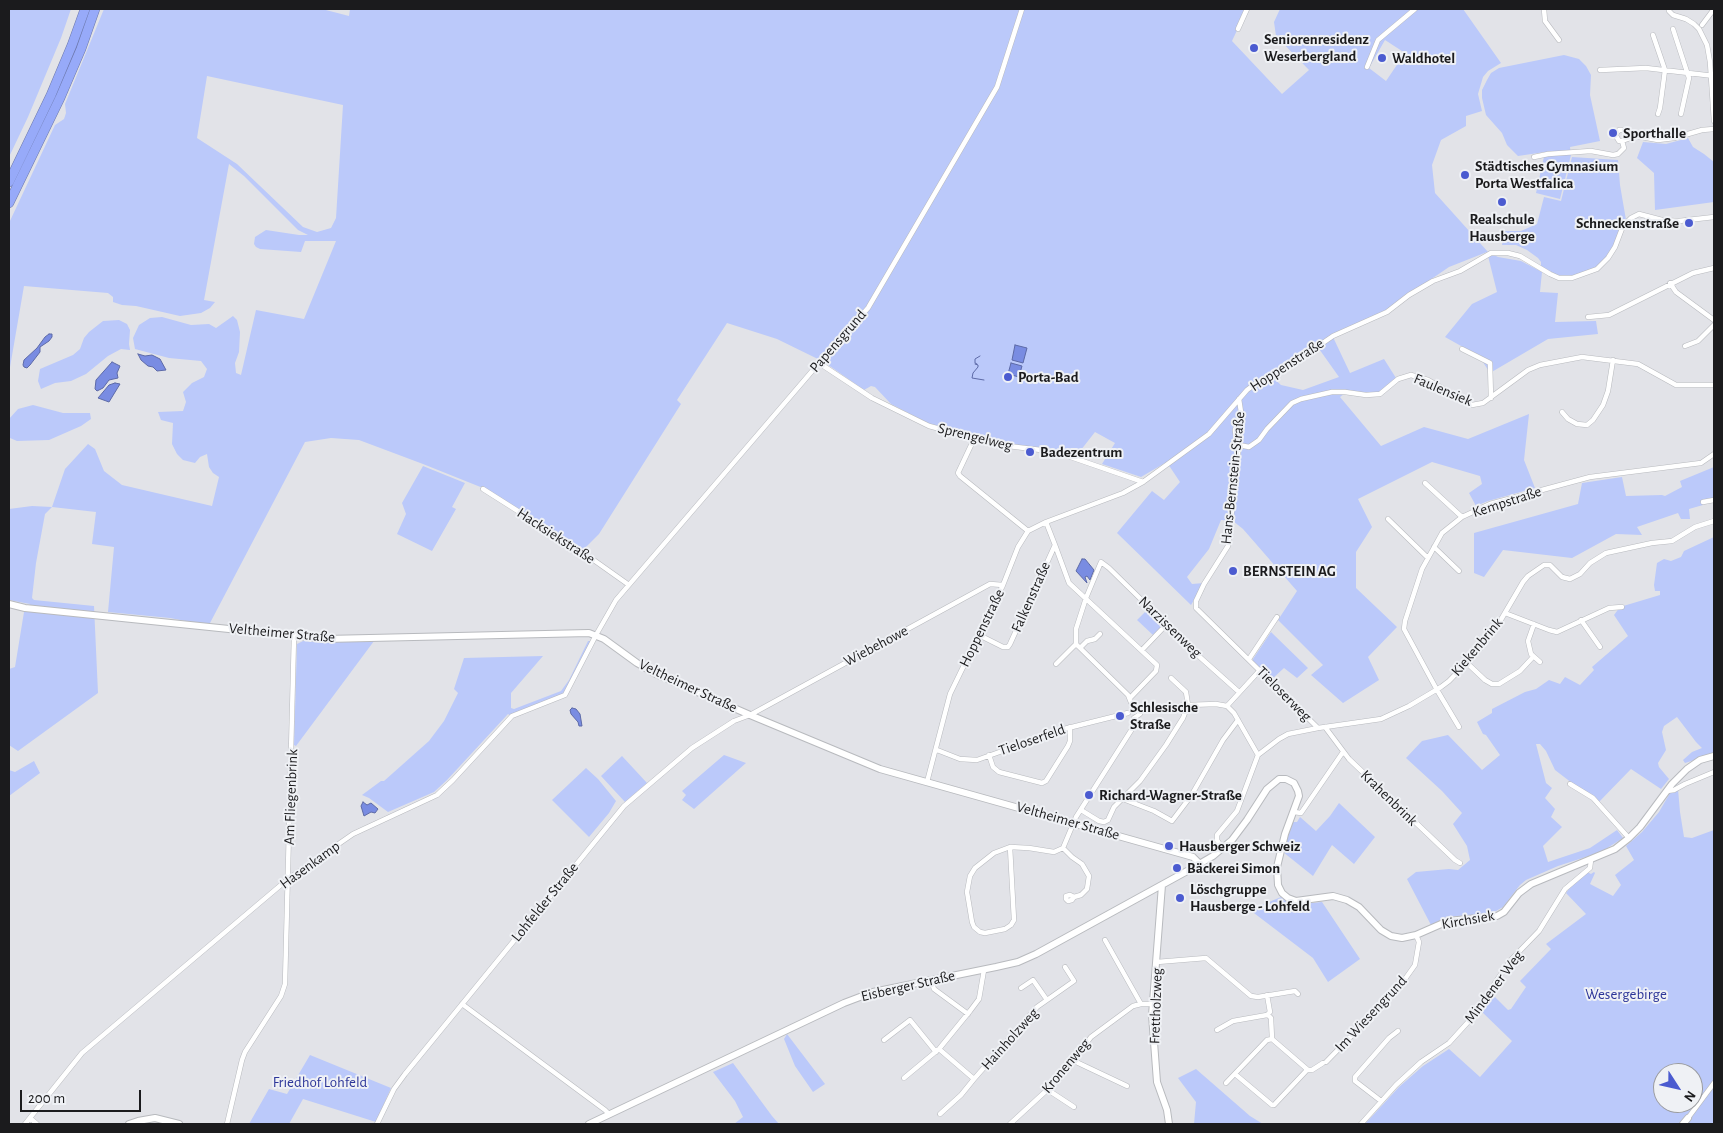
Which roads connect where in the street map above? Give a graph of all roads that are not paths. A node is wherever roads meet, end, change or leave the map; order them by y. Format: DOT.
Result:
graph roads {
  1 [pos="85,9"];
  2 [pos="95,9"];
  3 [pos="1022,9"];
  4 [pos="1247,9"];
  5 [pos="1415,9"];
  6 [pos="1544,9"];
  7 [pos="1670,9"];
  8 [pos="1714,9"];
  9 [pos="1700,27"];
  10 [pos="1238,29"];
  11 [pos="1673,29"];
  12 [pos="1653,35"];
  13 [pos="1559,40"];
  14 [pos="1367,66"];
  15 [pos="1600,70"];
  16 [pos="1664,70"];
  17 [pos="1688,73"];
  18 [pos="1712,76"];
  19 [pos="1658,114"];
  20 [pos="1681,114"];
  21 [pos="1714,121"];
  22 [pos="1714,129"];
  23 [pos="1636,136"];
  24 [pos="1622,141"];
  25 [pos="1534,158"];
  26 [pos="9,182"];
  27 [pos="9,203"];
  28 [pos="1714,217"];
  29 [pos="1714,268"];
  30 [pos="1670,283"];
  31 [pos="1588,317"];
  32 [pos="1714,320"];
  33 [pos="1714,325"];
  34 [pos="1685,346"];
  35 [pos="1462,349"];
  36 [pos="1614,360"];
  37 [pos="819,363"];
  38 [pos="1714,385"];
  39 [pos="1491,398"];
  40 [pos="1239,399"];
  41 [pos="1562,412"];
  42 [pos="974,439"];
  43 [pos="1240,445"];
  44 [pos="1714,454"];
  45 [pos="1143,482"];
  46 [pos="1425,483"];
  47 [pos="483,489"];
  48 [pos="1714,500"];
  49 [pos="1703,502"];
  50 [pos="1462,517"];
  51 [pos="1388,519"];
  52 [pos="1714,521"];
  53 [pos="1046,522"];
  54 [pos="1028,531"];
  55 [pos="1054,545"];
  56 [pos="1434,547"];
  57 [pos="1428,558"];
  58 [pos="1459,571"];
  59 [pos="629,585"];
  60 [pos="1003,585"];
  61 [pos="1086,598"];
  62 [pos="9,604"];
  63 [pos="1196,608"];
  64 [pos="1622,608"];
  65 [pos="1505,613"];
  66 [pos="1277,618"];
  67 [pos="1581,620"];
  68 [pos="1534,624"];
  69 [pos="1165,626"];
  70 [pos="1100,634"];
  71 [pos="596,635"];
  72 [pos="979,635"];
  73 [pos="294,636"];
  74 [pos="1076,644"];
  75 [pos="1080,647"];
  76 [pos="1600,647"];
  77 [pos="1142,650"];
  78 [pos="1533,657"];
  79 [pos="1249,660"];
  80 [pos="1540,662"];
  81 [pos="1467,663"];
  82 [pos="1056,664"];
  83 [pos="1260,670"];
  84 [pos="1171,678"];
  85 [pos="1437,690"];
  86 [pos="1239,692"];
  87 [pos="1130,698"];
  88 [pos="1132,705"];
  89 [pos="1188,705"];
  90 [pos="1228,706"];
  91 [pos="1140,709"];
  92 [pos="1128,713"];
  93 [pos="750,715"];
  94 [pos="1134,718"];
  95 [pos="1238,720"];
  96 [pos="1070,727"];
  97 [pos="1325,727"];
  98 [pos="1459,727"];
  99 [pos="1318,728"];
  100 [pos="937,750"];
  101 [pos="1343,752"];
  102 [pos="989,755"];
  103 [pos="1258,755"];
  104 [pos="1714,756"];
  105 [pos="1714,772"];
  106 [pos="927,782"];
  107 [pos="1570,784"];
  108 [pos="1667,791"];
  109 [pos="1124,799"];
  110 [pos="1081,810"];
  111 [pos="1294,812"];
  112 [pos="1073,823"];
  113 [pos="1629,838"];
  114 [pos="1010,847"];
  115 [pos="1062,848"];
  116 [pos="1222,848"];
  117 [pos="1590,860"];
  118 [pos="1200,864"];
  119 [pos="1460,864"];
  120 [pos="288,879"];
  121 [pos="1162,885"];
  122 [pos="1074,897"];
  123 [pos="1416,935"];
  124 [pos="1105,940"];
  125 [pos="1157,962"];
  126 [pos="1065,967"];
  127 [pos="984,970"];
  128 [pos="931,980"];
  129 [pos="1021,988"];
  130 [pos="1298,994"];
  131 [pos="1267,995"];
  132 [pos="1047,1000"];
  133 [pos="462,1004"];
  134 [pos="1141,1004"];
  135 [pos="1153,1004"];
  136 [pos="968,1014"];
  137 [pos="1268,1015"];
  138 [pos="1217,1030"];
  139 [pos="1398,1031"];
  140 [pos="1272,1039"];
  141 [pos="884,1040"];
  142 [pos="937,1051"];
  143 [pos="1072,1060"];
  144 [pos="1307,1070"];
  145 [pos="1236,1074"];
  146 [pos="904,1078"];
  147 [pos="974,1079"];
  148 [pos="1226,1083"];
  149 [pos="1714,1083"];
  150 [pos="1127,1086"];
  151 [pos="1048,1090"];
  152 [pos="1381,1102"];
  153 [pos="1074,1107"];
  154 [pos="609,1114"];
  155 [pos="940,1114"];
  156 [pos="30,1118"];
  157 [pos="1688,1118"];
  158 [pos="25,1124"];
  159 [pos="37,1124"];
  160 [pos="129,1124"];
  161 [pos="179,1124"];
  162 [pos="227,1124"];
  163 [pos="377,1124"];
  164 [pos="589,1124"];
  165 [pos="1010,1124"];
  166 [pos="1169,1124"];
  167 [pos="1361,1124"];
  168 [pos="1683,1124"];
  1 -- 26 [label="highway"];
  2 -- 27 [label="highway"];
  3 -- 37 [label="street, Papensgrund"];
  4 -- 10 [label="street"];
  5 -- 14 [label="street"];
  6 -- 13 [label="street"];
  7 -- 9 [label="street"];
  8 -- 9 [label="street"];
  9 -- 18 [label="street"];
  11 -- 17 [label="street"];
  12 -- 16 [label="street"];
  15 -- 16 [label="street"];
  16 -- 17 [label="street"];
  16 -- 19 [label="street"];
  17 -- 18 [label="street"];
  17 -- 20 [label="street"];
  18 -- 21 [label="street"];
  22 -- 23 [label="street"];
  23 -- 24 [label="street"];
  23 -- 24 [label="street"];
  24 -- 25 [label="street"];
  28 -- 40 [label="street, Hoppenstraße"];
  29 -- 30 [label="street"];
  30 -- 31 [label="street"];
  30 -- 32 [label="street"];
  33 -- 34 [label="street"];
  35 -- 39 [label="street, Faulensiek"];
  36 -- 38 [label="street, Faulensiek"];
  36 -- 39 [label="street, Faulensiek"];
  36 -- 41 [label="street"];
  37 -- 42 [label="street, Sprengelweg"];
  37 -- 59 [label="street, Papensgrund"];
  39 -- 43 [label="street, Faulensiek"];
  40 -- 43 [label="street, Hans-Bernstein-Straße"];
  40 -- 45 [label="street, Hoppenstraße"];
  42 -- 45 [label="street, Sprengelweg"];
  42 -- 54 [label="street"];
  43 -- 63 [label="street, Hans-Bernstein-Straße"];
  44 -- 50 [label="street, Kempstraße"];
  45 -- 53 [label="street, Hoppenstraße"];
  46 -- 50 [label="street"];
  47 -- 59 [label="street, Hacksiekstraße"];
  48 -- 49 [label="street"];
  50 -- 56 [label="street, Kempstraße"];
  51 -- 57 [label="street"];
  52 -- 65 [label="street, Kiekenbrink"];
  53 -- 54 [label="street, Hoppenstraße"];
  53 -- 55 [label="street, Falkenstraße"];
  54 -- 60 [label="street, Hoppenstraße"];
  55 -- 61 [label="street, Falkenstraße"];
  55 -- 72 [label="street, Falkenstraße"];
  56 -- 57 [label="street, Kempstraße"];
  56 -- 58 [label="street"];
  57 -- 85 [label="street, Kempstraße"];
  59 -- 71 [label="street, Papensgrund"];
  60 -- 72 [label="street, Hoppenstraße"];
  60 -- 93 [label="street, Wiebehowe"];
  61 -- 69 [label="street, Narzissenweg"];
  61 -- 74 [label="street"];
  61 -- 77 [label="street"];
  62 -- 73 [label="main road, Veltheimer Straße"];
  63 -- 79 [label="street, Tieloserweg"];
  64 -- 67 [label="street"];
  65 -- 68 [label="street"];
  65 -- 81 [label="street, Kiekenbrink"];
  66 -- 79 [label="street, Tieloserweg"];
  67 -- 68 [label="street"];
  67 -- 76 [label="street"];
  68 -- 78 [label="street"];
  69 -- 77 [label="street"];
  69 -- 86 [label="street, Narzissenweg"];
  70 -- 75 [label="street"];
  71 -- 73 [label="main road, Veltheimer Straße"];
  71 -- 93 [label="main road, Veltheimer Straße"];
  71 -- 120 [label="street, Hasenkamp"];
  72 -- 100 [label="street, Hoppenstraße"];
  73 -- 120 [label="street, Am Fliegenbrink"];
  74 -- 75 [label="street"];
  74 -- 82 [label="street"];
  75 -- 87 [label="street"];
  77 -- 87 [label="street"];
  78 -- 80 [label="street"];
  78 -- 81 [label="street"];
  79 -- 83 [label="street, Tieloserweg"];
  81 -- 85 [label="street, Kiekenbrink"];
  83 -- 86 [label="street"];
  83 -- 99 [label="street, Tieloserweg"];
  84 -- 89 [label="street"];
  85 -- 97 [label="street, Kiekenbrink"];
  85 -- 98 [label="street, Kempstraße"];
  86 -- 90 [label="street"];
  87 -- 88 [label="street"];
  88 -- 91 [label="street"];
  88 -- 92 [label="street"];
  89 -- 90 [label="street"];
  89 -- 91 [label="street"];
  89 -- 109 [label="street"];
  90 -- 95 [label="street"];
  91 -- 94 [label="street"];
  92 -- 94 [label="street"];
  92 -- 96 [label="street, Tieloserfeld"];
  93 -- 106 [label="main road, Veltheimer Straße"];
  93 -- 133 [label="street, Lohfelder Straße"];
  94 -- 110 [label="street"];
  95 -- 103 [label="street"];
  95 -- 109 [label="street"];
  96 -- 102 [label="street, Tieloserfeld"];
  96 -- 102 [label="street"];
  97 -- 99 [label="street, Kiekenbrink"];
  97 -- 101 [label="street, Krahenbrink"];
  99 -- 103 [label="street, Kiekenbrink"];
  100 -- 102 [label="street, Tieloserfeld"];
  100 -- 106 [label="street, Hoppenstraße"];
  101 -- 111 [label="street"];
  101 -- 119 [label="street, Krahenbrink"];
  103 -- 116 [label="street"];
  104 -- 108 [label="main road, Kirchsiek"];
  105 -- 108 [label="street"];
  106 -- 112 [label="main road, Veltheimer Straße"];
  107 -- 113 [label="street"];
  108 -- 113 [label="main road, Kirchsiek"];
  109 -- 110 [label="street"];
  110 -- 112 [label="street"];
  111 -- 116 [label="main road, Kirchsiek"];
  111 -- 123 [label="main road, Kirchsiek"];
  112 -- 115 [label="street"];
  112 -- 118 [label="main road, Veltheimer Straße"];
  113 -- 117 [label="main road, Kirchsiek"];
  114 -- 114 [label="street"];
  114 -- 115 [label="street"];
  115 -- 122 [label="street"];
  116 -- 118 [label="main road, Kirchsiek"];
  117 -- 123 [label="main road, Kirchsiek"];
  117 -- 152 [label="street, Mindener Weg"];
  118 -- 121 [label="main road, Eisberger Straße"];
  120 -- 156 [label="street, Hasenkamp"];
  120 -- 162 [label="street, Am Fliegenbrink"];
  121 -- 125 [label="main road, Frettholzweg"];
  121 -- 127 [label="main road, Eisberger Straße"];
  123 -- 144 [label="street, Im Wiesengrund"];
  124 -- 134 [label="street"];
  125 -- 131 [label="street"];
  125 -- 135 [label="main road, Frettholzweg"];
  126 -- 132 [label="street, Hainholzweg"];
  127 -- 128 [label="main road, Eisberger Straße"];
  127 -- 136 [label="street"];
  128 -- 136 [label="street"];
  128 -- 154 [label="main road, Eisberger Straße"];
  129 -- 132 [label="street, Hainholzweg"];
  130 -- 131 [label="street"];
  131 -- 137 [label="street"];
  132 -- 147 [label="street, Hainholzweg"];
  133 -- 154 [label="street"];
  133 -- 163 [label="street, Lohfelder Straße"];
  134 -- 135 [label="street, Kronenweg"];
  134 -- 143 [label="street, Kronenweg"];
  135 -- 166 [label="main road, Frettholzweg"];
  136 -- 142 [label="street"];
  137 -- 138 [label="street"];
  137 -- 140 [label="street"];
  139 -- 152 [label="street"];
  140 -- 144 [label="street"];
  140 -- 145 [label="street"];
  141 -- 142 [label="street, Hainholzweg"];
  142 -- 146 [label="street"];
  142 -- 147 [label="street, Hainholzweg"];
  143 -- 150 [label="street"];
  143 -- 151 [label="street, Kronenweg"];
  144 -- 145 [label="street"];
  145 -- 148 [label="street"];
  147 -- 155 [label="street, Hainholzweg"];
  149 -- 157 [label="street"];
  151 -- 153 [label="street"];
  151 -- 165 [label="street, Kronenweg"];
  152 -- 167 [label="street, Mindener Weg"];
  154 -- 164 [label="main road, Eisberger Straße"];
  156 -- 158 [label="street, Hasenkamp"];
  156 -- 159 [label="street"];
  157 -- 168 [label="main road"];
  160 -- 161 [label="main road"];
}
